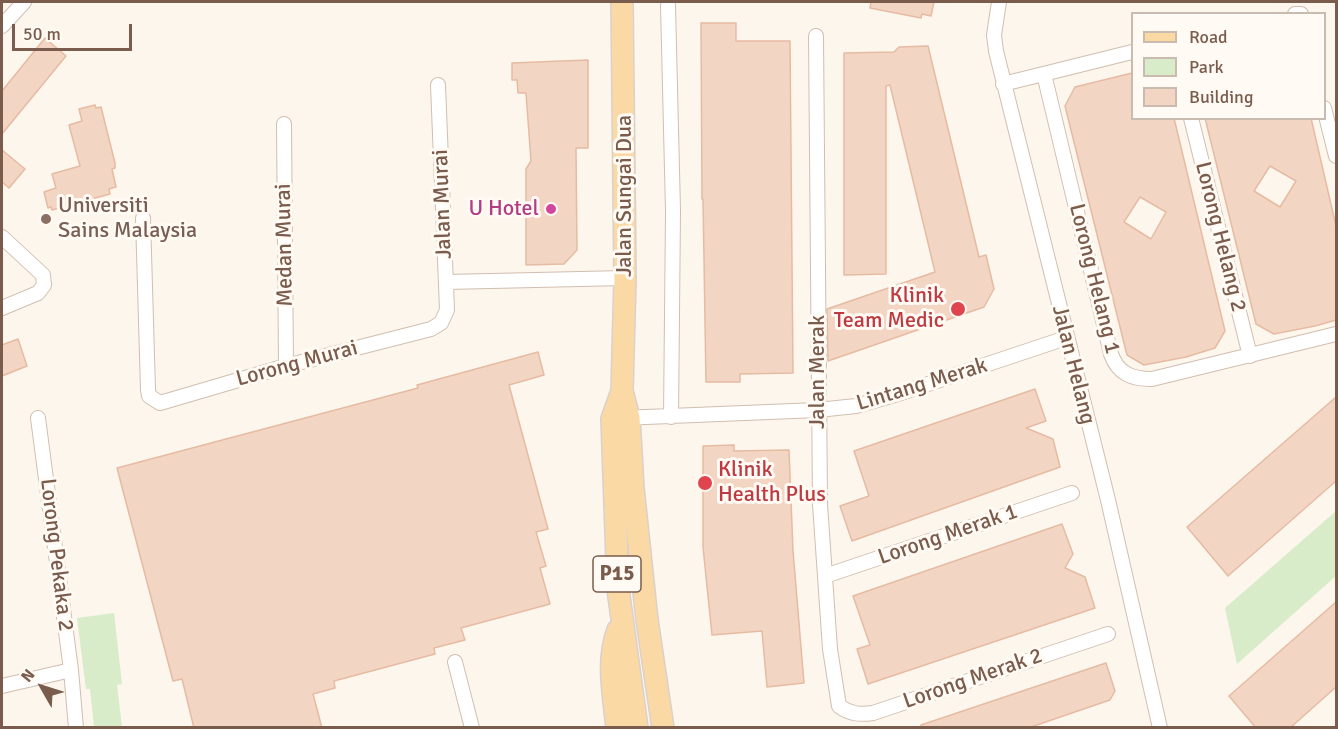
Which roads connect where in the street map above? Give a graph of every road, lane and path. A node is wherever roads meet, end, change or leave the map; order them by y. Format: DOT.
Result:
graph roads {
  1 [pos="24,2"];
  2 [pos="622,2"];
  3 [pos="999,2"];
  4 [pos="668,5"];
  5 [pos="2,26"];
  6 [pos="816,36"];
  7 [pos="1131,52"];
  8 [pos="1044,74"];
  9 [pos="1003,84"];
  10 [pos="438,85"];
  11 [pos="1326,116"];
  12 [pos="1191,120"];
  13 [pos="284,124"];
  14 [pos="1336,156"];
  15 [pos="143,218"];
  16 [pos="2,237"];
  17 [pos="626,278"];
  18 [pos="446,282"];
  19 [pos="2,308"];
  20 [pos="441,323"];
  21 [pos="1336,334"];
  22 [pos="1066,338"];
  23 [pos="1250,356"];
  24 [pos="286,366"];
  25 [pos="818,410"];
  26 [pos="671,417"];
  27 [pos="38,418"];
  28 [pos="621,418"];
  29 [pos="1072,493"];
  30 [pos="825,576"];
  31 [pos="621,621"];
  32 [pos="1107,634"];
  33 [pos="455,662"];
  34 [pos="71,670"];
  35 [pos="2,686"];
  36 [pos="839,706"];
  37 [pos="76,728"];
  38 [pos="472,728"];
  39 [pos="617,728"];
  40 [pos="637,728"];
  41 [pos="663,728"];
  42 [pos="1160,728"];
  1 -- 5 [label="street"];
  2 -- 17 [label="main road, Jalan Sungai Dua / P15"];
  3 -- 9 [label="street, Jalan Helang"];
  4 -- 26 [label="street"];
  6 -- 25 [label="street, Jalan Merak"];
  7 -- 8 [label="street"];
  8 -- 9 [label="street"];
  8 -- 23 [label="street, Lorong Helang 1"];
  9 -- 22 [label="street, Jalan Helang"];
  10 -- 18 [label="street, Jalan Murai"];
  11 -- 14 [label="street"];
  12 -- 23 [label="street, Lorong Helang 2"];
  13 -- 24 [label="street, Medan Murai"];
  15 -- 24 [label="street, Lorong Murai"];
  16 -- 19 [label="street"];
  17 -- 18 [label="street"];
  17 -- 28 [label="main road, Jalan Sungai Dua / P15"];
  18 -- 20 [label="street, Jalan Murai"];
  20 -- 24 [label="street, Lorong Murai"];
  21 -- 23 [label="street, Lorong Helang 1"];
  22 -- 25 [label="street, Lintang Merak"];
  22 -- 42 [label="street, Jalan Helang"];
  25 -- 26 [label="street, Lintang Merak"];
  25 -- 30 [label="street, Jalan Merak"];
  26 -- 28 [label="street, Lintang Merak"];
  27 -- 34 [label="street, Lorong Pekaka 2"];
  28 -- 31 [label="main road, Jalan Sungai Dua / P15"];
  28 -- 41 [label="main road, Jalan Sungai Dua / P15"];
  29 -- 30 [label="street, Lorong Merak 1"];
  30 -- 36 [label="street, Jalan Merak"];
  31 -- 39 [label="main road"];
  31 -- 40 [label="main road, Jalan Sungai Dua / P15"];
  32 -- 36 [label="street, Lorong Merak 2"];
  33 -- 38 [label="street"];
  34 -- 35 [label="street"];
  34 -- 37 [label="street, Lorong Pekaka 2"];
}
